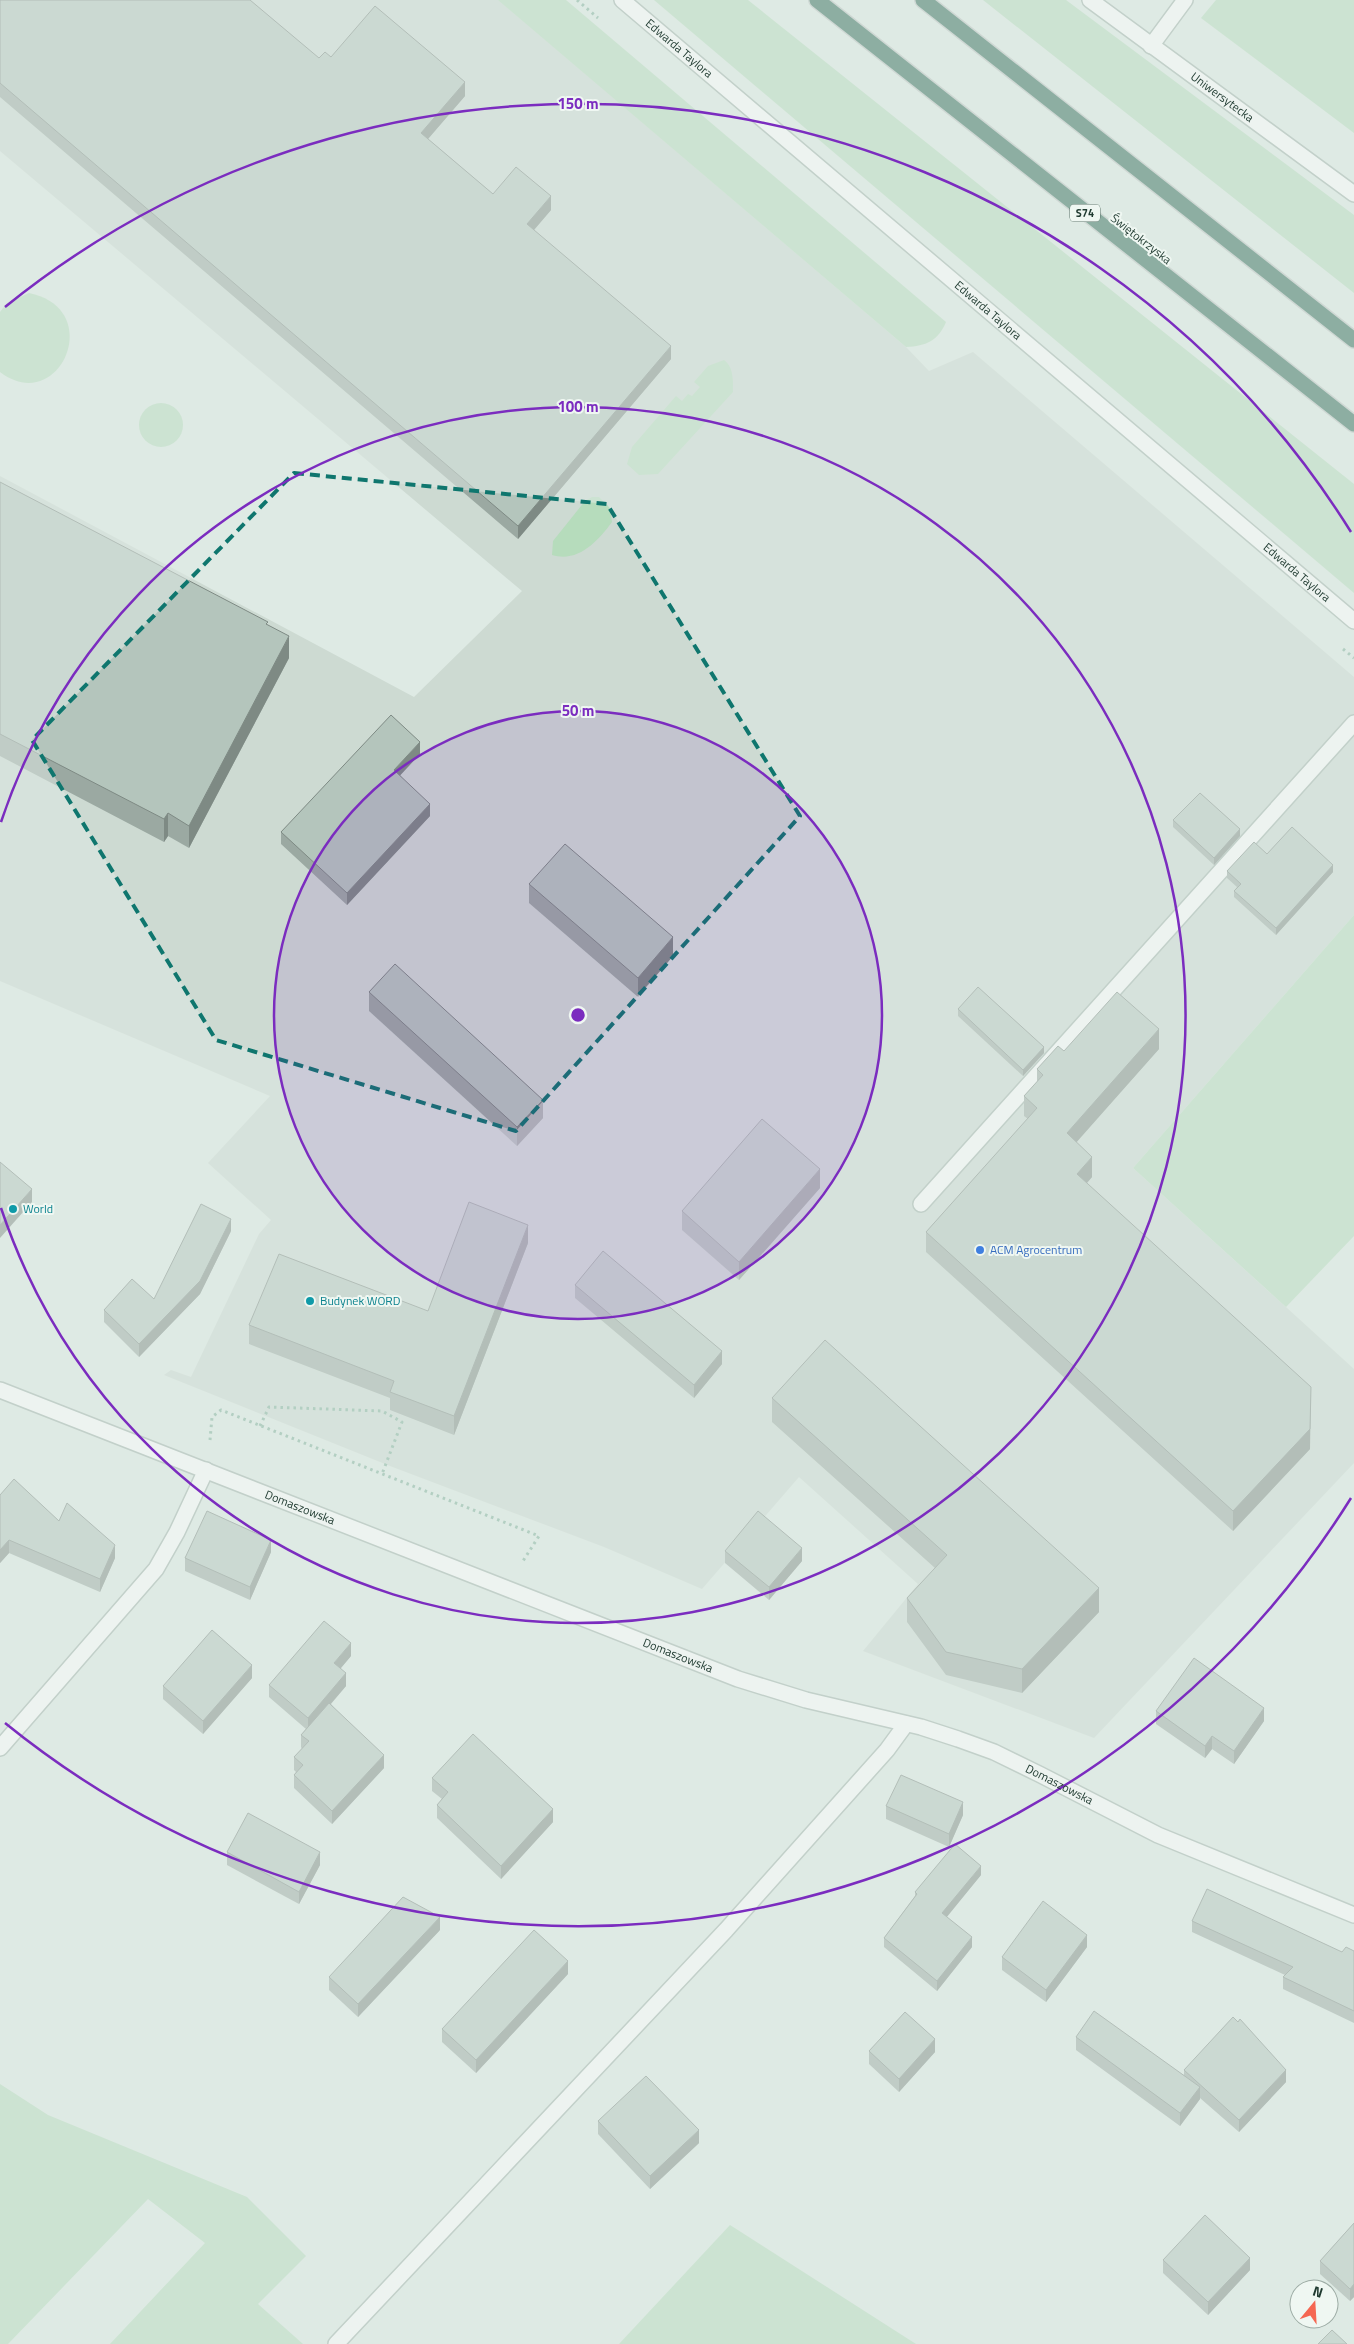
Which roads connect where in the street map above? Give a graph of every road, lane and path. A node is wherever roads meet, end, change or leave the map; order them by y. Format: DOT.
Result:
graph roads {
  1 [pos="622,0"];
  2 [pos="817,0"];
  3 [pos="923,0"];
  4 [pos="1090,0"];
  5 [pos="1185,0"];
  6 [pos="1151,46"];
  7 [pos="1354,194"];
  8 [pos="1354,340"];
  9 [pos="1354,424"];
  10 [pos="1354,621"];
  11 [pos="1354,723"];
  12 [pos="922,1204"];
  13 [pos="0,1390"];
  14 [pos="260,1426"];
  15 [pos="212,1441"];
  16 [pos="206,1470"];
  17 [pos="382,1474"];
  18 [pos="530,1565"];
  19 [pos="906,1724"];
  20 [pos="0,1748"];
  21 [pos="1354,1914"];
  22 [pos="336,2344"];
  1 -- 10 [label="street, Edwarda Taylora"];
  2 -- 9 [label="highway, Świętokrzyska / S74"];
  3 -- 8 [label="highway"];
  4 -- 6 [label="street, Uniwersytecka"];
  5 -- 6 [label="street"];
  6 -- 7 [label="street, Uniwersytecka"];
  11 -- 12 [label="street"];
  13 -- 16 [label="street, Domaszowska"];
  14 -- 15 [label="path"];
  14 -- 17 [label="path"];
  14 -- 17 [label="path"];
  16 -- 19 [label="street, Domaszowska"];
  16 -- 20 [label="street"];
  17 -- 18 [label="path"];
  19 -- 21 [label="street, Domaszowska"];
  19 -- 22 [label="street"];
}
